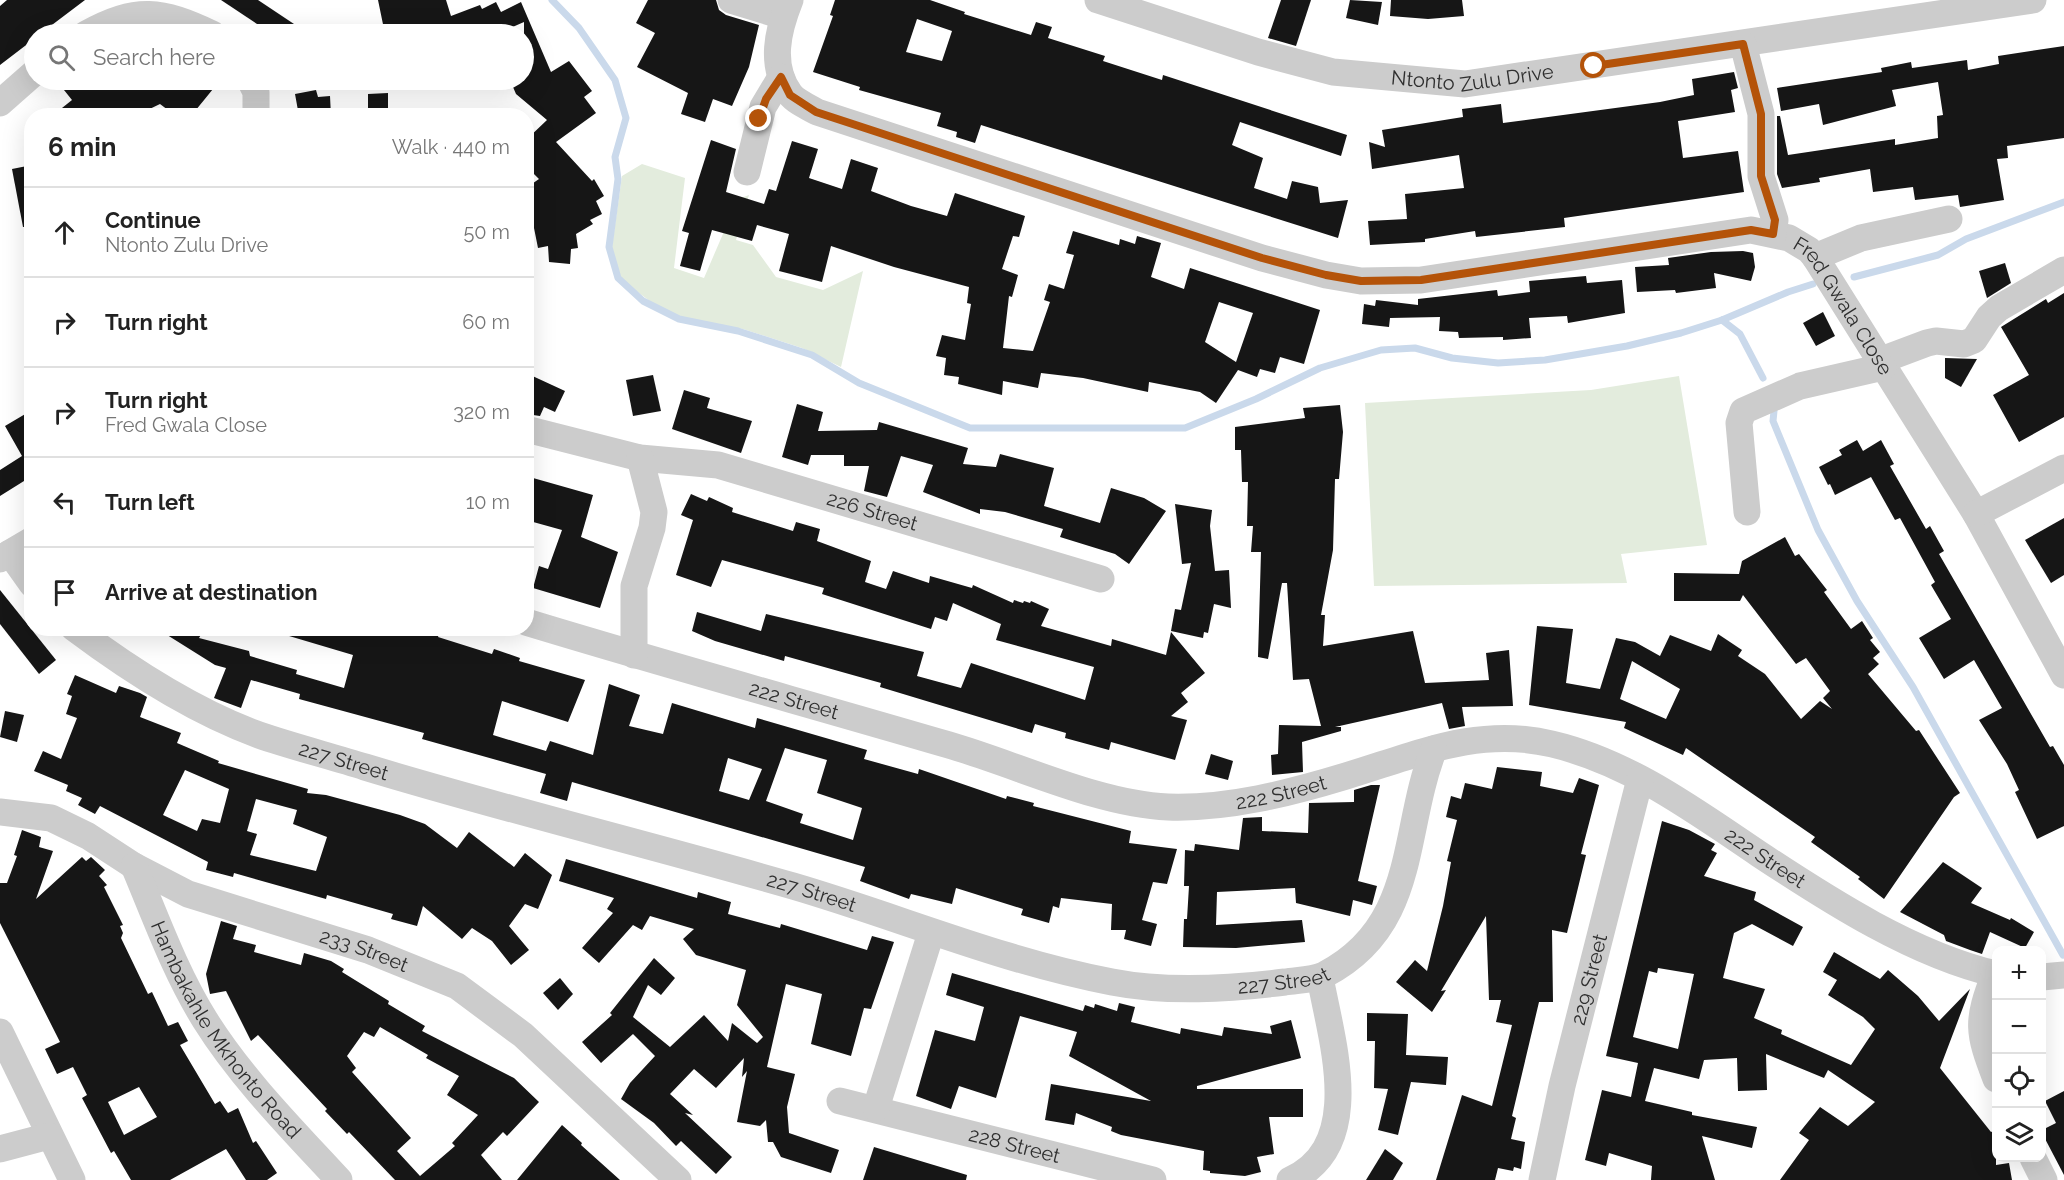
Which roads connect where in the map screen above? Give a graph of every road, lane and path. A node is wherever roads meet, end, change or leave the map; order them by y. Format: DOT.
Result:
graph roads {
  1 [pos="730,0"];
  2 [pos="1098,0"];
  3 [pos="2033,0"];
  4 [pos="787,8"];
  5 [pos="104,24"];
  6 [pos="191,24"];
  7 [pos="1743,44"];
  8 [pos="781,77"];
  9 [pos="24,82"];
  10 [pos="255,90"];
  11 [pos="0,103"];
  12 [pos="256,108"];
  13 [pos="747,172"];
  14 [pos="1949,219"];
  15 [pos="1773,234"];
  16 [pos="1819,262"];
  17 [pos="2064,270"];
  18 [pos="1881,364"];
  19 [pos="534,431"];
  20 [pos="640,458"];
  21 [pos="2064,468"];
  22 [pos="1747,512"];
  23 [pos="1976,514"];
  24 [pos="14,551"];
  25 [pos="24,569"];
  26 [pos="1101,579"];
  27 [pos="534,624"];
  28 [pos="84,636"];
  29 [pos="634,655"];
  30 [pos="2064,675"];
  31 [pos="1434,749"];
  32 [pos="1640,779"];
  33 [pos="0,812"];
  34 [pos="134,866"];
  35 [pos="931,933"];
  36 [pos="1992,973"];
  37 [pos="2064,975"];
  38 [pos="1320,977"];
  39 [pos="2046,977"];
  40 [pos="1992,983"];
  41 [pos="0,1032"];
  42 [pos="1992,1066"];
  43 [pos="840,1101"];
  44 [pos="876,1108"];
  45 [pos="49,1136"];
  46 [pos="0,1149"];
  47 [pos="2035,1162"];
  48 [pos="72,1180"];
  49 [pos="339,1180"];
  50 [pos="678,1180"];
  51 [pos="1153,1180"];
  52 [pos="1290,1180"];
  53 [pos="1542,1180"];
  54 [pos="2044,1180"];
  1 -- 4 [label="street"];
  2 -- 7 [label="street, Ntonto Zulu Drive"];
  3 -- 7 [label="street, Ntonto Zulu Drive"];
  4 -- 8 [label="street, Fred Gwala Close"];
  5 -- 6 [label="street"];
  7 -- 15 [label="street"];
  8 -- 13 [label="street"];
  8 -- 15 [label="street, Fred Gwala Close"];
  9 -- 11 [label="street"];
  10 -- 12 [label="street"];
  14 -- 16 [label="street"];
  15 -- 16 [label="street, Fred Gwala Close"];
  16 -- 18 [label="street, Fred Gwala Close"];
  17 -- 18 [label="street"];
  18 -- 22 [label="street"];
  18 -- 23 [label="street, Fred Gwala Close"];
  19 -- 20 [label="street, 226 Street"];
  20 -- 26 [label="street, 226 Street"];
  20 -- 29 [label="street"];
  21 -- 23 [label="street"];
  23 -- 30 [label="street, Fred Gwala Close"];
  24 -- 25 [label="street"];
  27 -- 29 [label="street, 222 Street"];
  28 -- 35 [label="street, 227 Street"];
  29 -- 31 [label="street, 222 Street"];
  31 -- 32 [label="street, 222 Street"];
  31 -- 38 [label="street, 227 Street"];
  32 -- 36 [label="street, 222 Street"];
  32 -- 53 [label="street, 229 Street"];
  33 -- 34 [label="street, 233 Street"];
  34 -- 49 [label="street, Hambakahle Mkhonto Road"];
  34 -- 50 [label="street, 233 Street"];
  35 -- 38 [label="street, 227 Street"];
  35 -- 44 [label="street"];
  37 -- 39 [label="street"];
  38 -- 52 [label="street"];
  40 -- 42 [label="street"];
  41 -- 45 [label="street"];
  43 -- 44 [label="street, 228 Street"];
  44 -- 51 [label="street, 228 Street"];
  45 -- 46 [label="street"];
  45 -- 48 [label="street"];
  47 -- 54 [label="street"];
}
